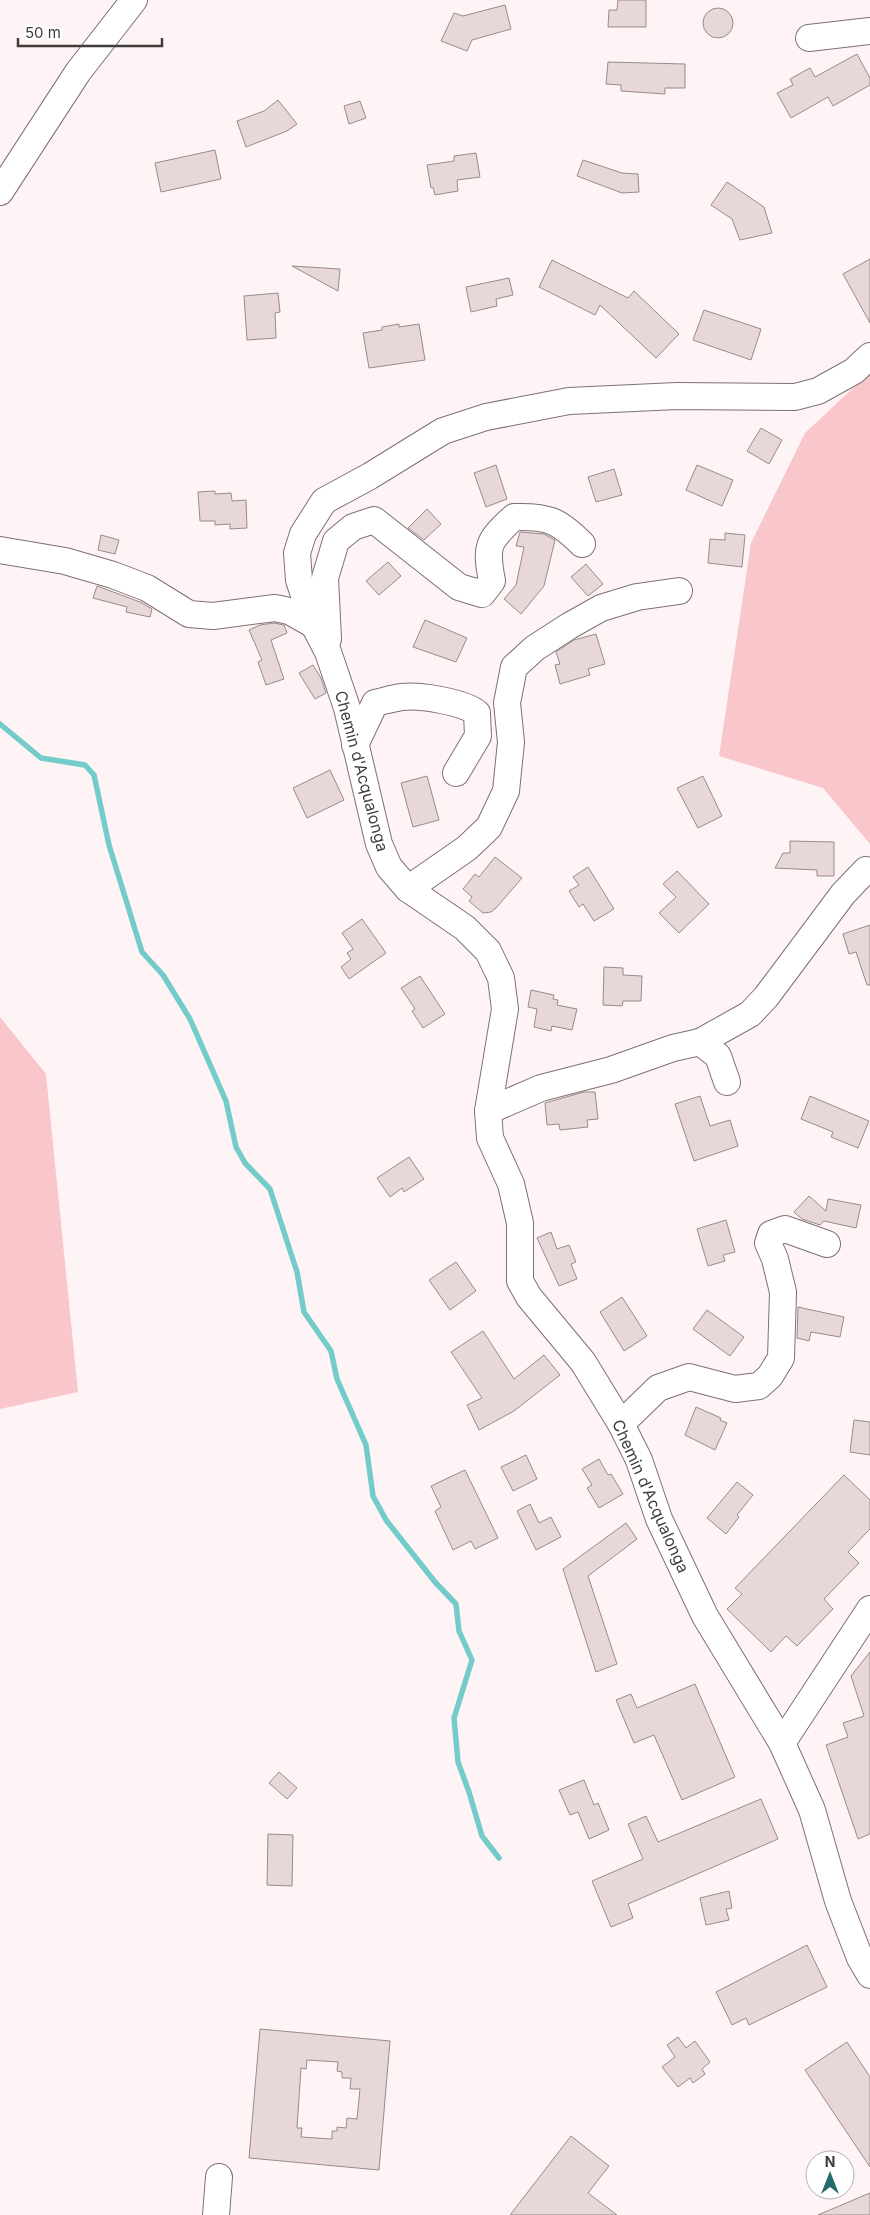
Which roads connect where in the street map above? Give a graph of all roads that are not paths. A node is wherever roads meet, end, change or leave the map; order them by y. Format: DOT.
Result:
graph roads {
  1 [pos="134,0"];
  2 [pos="870,31"];
  3 [pos="809,38"];
  4 [pos="0,192"];
  5 [pos="870,356"];
  6 [pos="582,544"];
  7 [pos="0,550"];
  8 [pos="679,591"];
  9 [pos="314,625"];
  10 [pos="328,652"];
  11 [pos="355,745"];
  12 [pos="456,773"];
  13 [pos="866,870"];
  14 [pos="408,890"];
  15 [pos="700,1042"];
  16 [pos="727,1082"];
  17 [pos="488,1112"];
  18 [pos="827,1244"];
  19 [pos="621,1424"];
  20 [pos="870,1609"];
  21 [pos="782,1743"];
  22 [pos="870,1975"];
  23 [pos="219,2177"];
  24 [pos="216,2215"];
  1 -- 4 [label="street"];
  2 -- 3 [label="street"];
  5 -- 9 [label="street, Chemin d'Acqualonga"];
  6 -- 10 [label="street"];
  7 -- 9 [label="street"];
  8 -- 14 [label="street"];
  9 -- 10 [label="street, Chemin d'Acqualonga"];
  10 -- 11 [label="street, Chemin d'Acqualonga"];
  11 -- 12 [label="street"];
  11 -- 14 [label="street, Chemin d'Acqualonga"];
  13 -- 15 [label="street"];
  14 -- 17 [label="street, Chemin d'Acqualonga"];
  15 -- 16 [label="street"];
  15 -- 17 [label="street"];
  17 -- 19 [label="street, Chemin d'Acqualonga"];
  18 -- 19 [label="street"];
  19 -- 21 [label="street, Chemin d'Acqualonga"];
  20 -- 21 [label="street"];
  21 -- 22 [label="street, Chemin d'Acqualonga"];
  23 -- 24 [label="street"];
}
